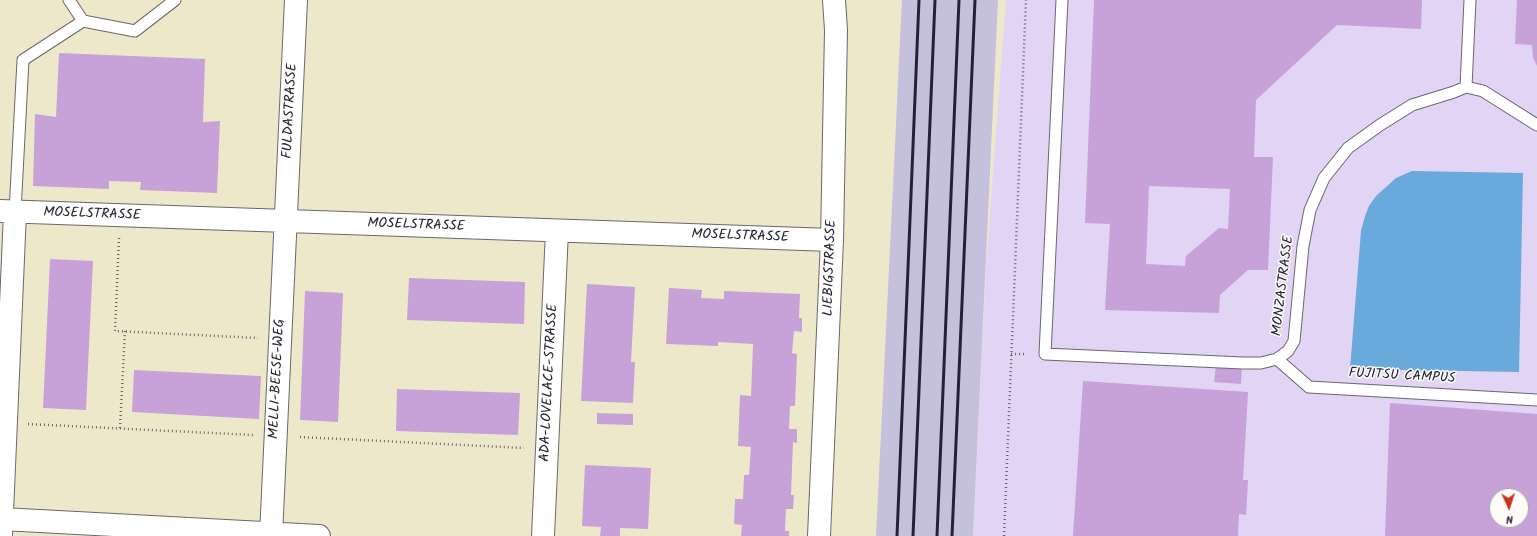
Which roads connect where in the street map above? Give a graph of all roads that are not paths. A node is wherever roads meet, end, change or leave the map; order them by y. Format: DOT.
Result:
graph roads {
  1 [pos="68,0"];
  2 [pos="175,0"];
  3 [pos="296,0"];
  4 [pos="834,0"];
  5 [pos="1062,0"];
  6 [pos="1470,0"];
  7 [pos="83,21"];
  8 [pos="1466,87"];
  9 [pos="1537,125"];
  10 [pos="7,211"];
  11 [pos="285,222"];
  12 [pos="557,231"];
  13 [pos="832,240"];
  14 [pos="1277,359"];
  15 [pos="1537,400"];
  16 [pos="2,528"];
  17 [pos="271,535"];
  18 [pos="319,536"];
  19 [pos="543,536"];
  20 [pos="819,536"];
  1 -- 7 [label="lane"];
  2 -- 7 [label="lane"];
  3 -- 11 [label="street, FULDASTRASSE"];
  4 -- 13 [label="street, LIEBIGSTRASSE"];
  5 -- 14 [label="lane"];
  6 -- 8 [label="lane"];
  7 -- 10 [label="lane"];
  8 -- 9 [label="lane"];
  8 -- 14 [label="lane, MONZASTRASSE"];
  10 -- 11 [label="street, MOSELSTRASSE"];
  10 -- 16 [label="street"];
  11 -- 12 [label="street, MOSELSTRASSE"];
  11 -- 17 [label="street, MELLI-BEESE-WEG"];
  12 -- 13 [label="street, MOSELSTRASSE"];
  12 -- 19 [label="street, ADA-LOVELACE-STRASSE"];
  13 -- 20 [label="street, LIEBIGSTRASSE"];
  14 -- 15 [label="lane, FUJITSU CAMPUS"];
  16 -- 17 [label="street"];
  17 -- 18 [label="street"];
}
